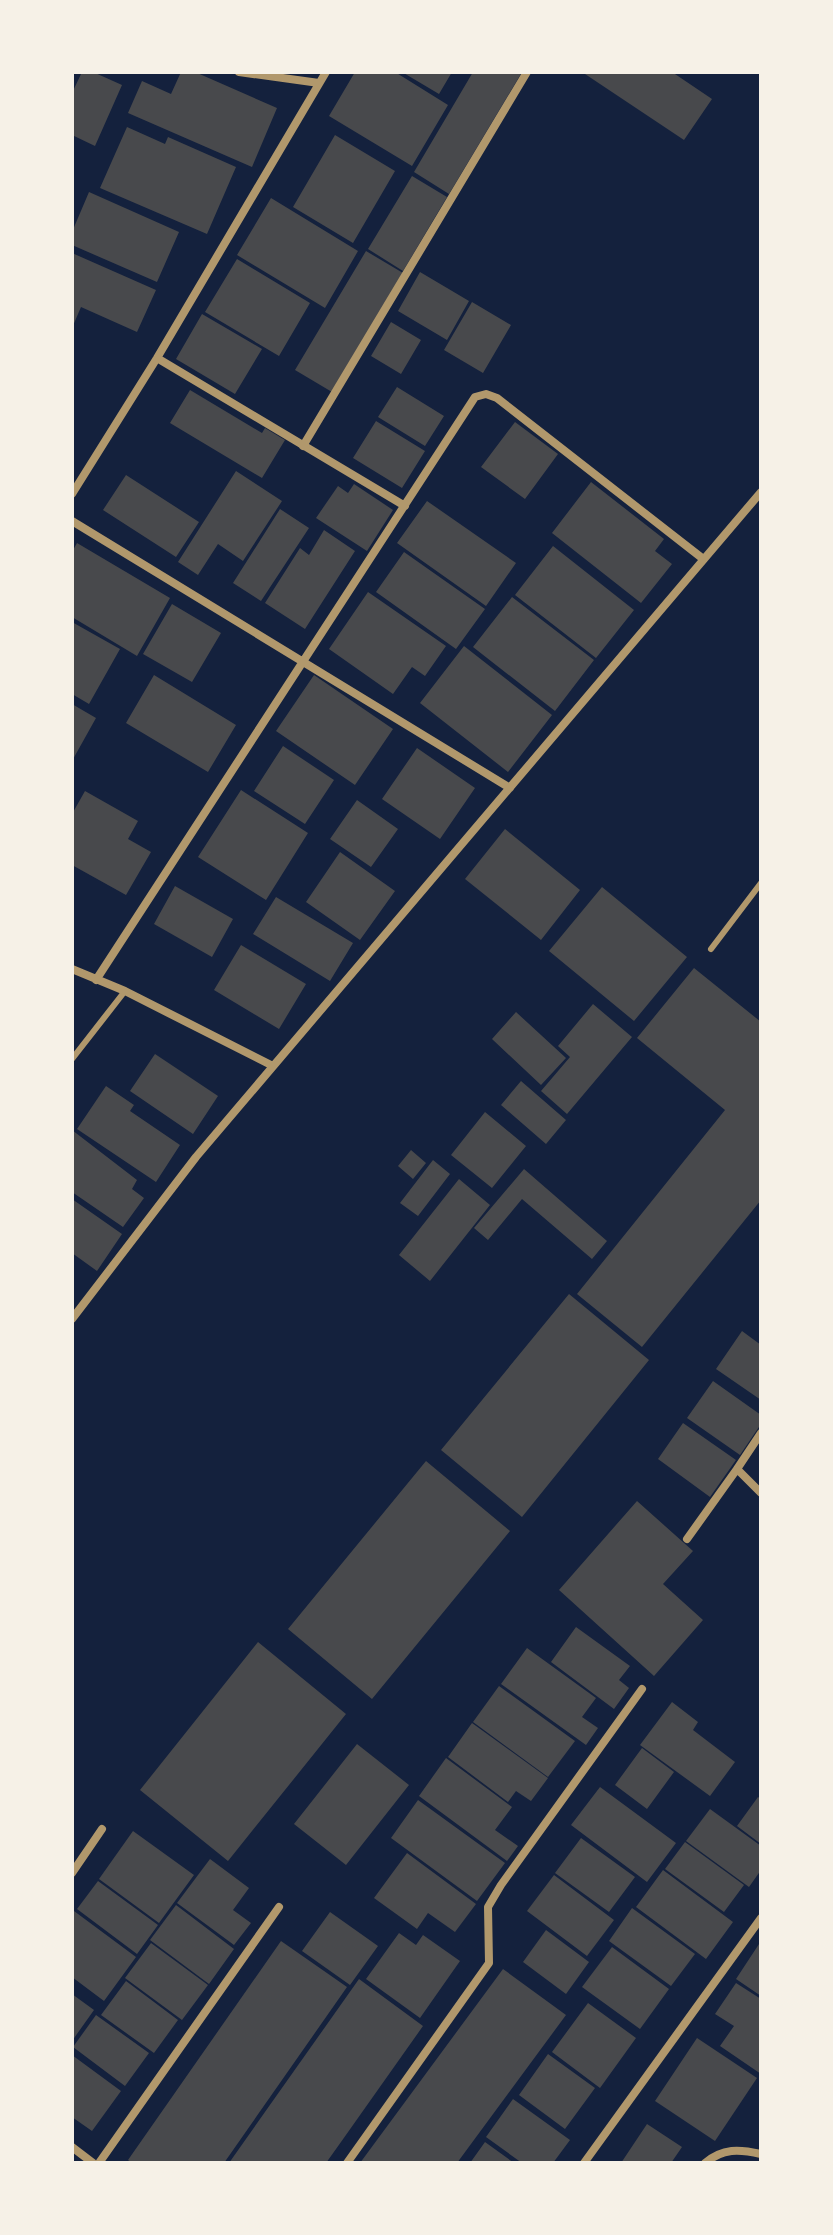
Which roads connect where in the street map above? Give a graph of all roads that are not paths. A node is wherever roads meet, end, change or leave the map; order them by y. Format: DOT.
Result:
graph roads {
  1 [pos="239,72"];
  2 [pos="326,72"];
  3 [pos="527,72"];
  4 [pos="319,83"];
  5 [pos="157,358"];
  6 [pos="303,446"];
  7 [pos="761,492"];
  8 [pos="72,494"];
  9 [pos="405,506"];
  10 [pos="72,521"];
  11 [pos="702,558"];
  12 [pos="302,659"];
  13 [pos="510,788"];
  14 [pos="761,883"];
  15 [pos="711,949"];
  16 [pos="72,969"];
  17 [pos="96,980"];
  18 [pos="125,991"];
  19 [pos="72,1059"];
  20 [pos="273,1066"];
  21 [pos="72,1319"];
  22 [pos="761,1433"];
  23 [pos="737,1469"];
  24 [pos="761,1493"];
  25 [pos="687,1539"];
  26 [pos="642,1689"];
  27 [pos="102,1829"];
  28 [pos="72,1873"];
  29 [pos="279,1907"];
  30 [pos="761,1918"];
  31 [pos="72,2147"];
  32 [pos="761,2154"];
  33 [pos="96,2163"];
  34 [pos="347,2163"];
  35 [pos="584,2163"];
  36 [pos="705,2163"];
  1 -- 4 [label="street"];
  2 -- 4 [label="street"];
  3 -- 6 [label="street"];
  4 -- 5 [label="street"];
  5 -- 6 [label="street"];
  5 -- 8 [label="street"];
  6 -- 9 [label="street"];
  7 -- 11 [label="street"];
  9 -- 11 [label="street"];
  9 -- 12 [label="street"];
  10 -- 12 [label="street"];
  11 -- 13 [label="street"];
  12 -- 13 [label="street"];
  12 -- 17 [label="street"];
  13 -- 20 [label="street"];
  14 -- 15 [label="lane"];
  16 -- 17 [label="street"];
  17 -- 18 [label="street"];
  18 -- 19 [label="lane"];
  18 -- 20 [label="street"];
  20 -- 21 [label="street"];
  22 -- 23 [label="street"];
  23 -- 24 [label="street"];
  23 -- 25 [label="street"];
  26 -- 34 [label="street"];
  27 -- 28 [label="street"];
  29 -- 33 [label="street"];
  30 -- 35 [label="street"];
  31 -- 33 [label="street"];
  32 -- 36 [label="street"];
}
